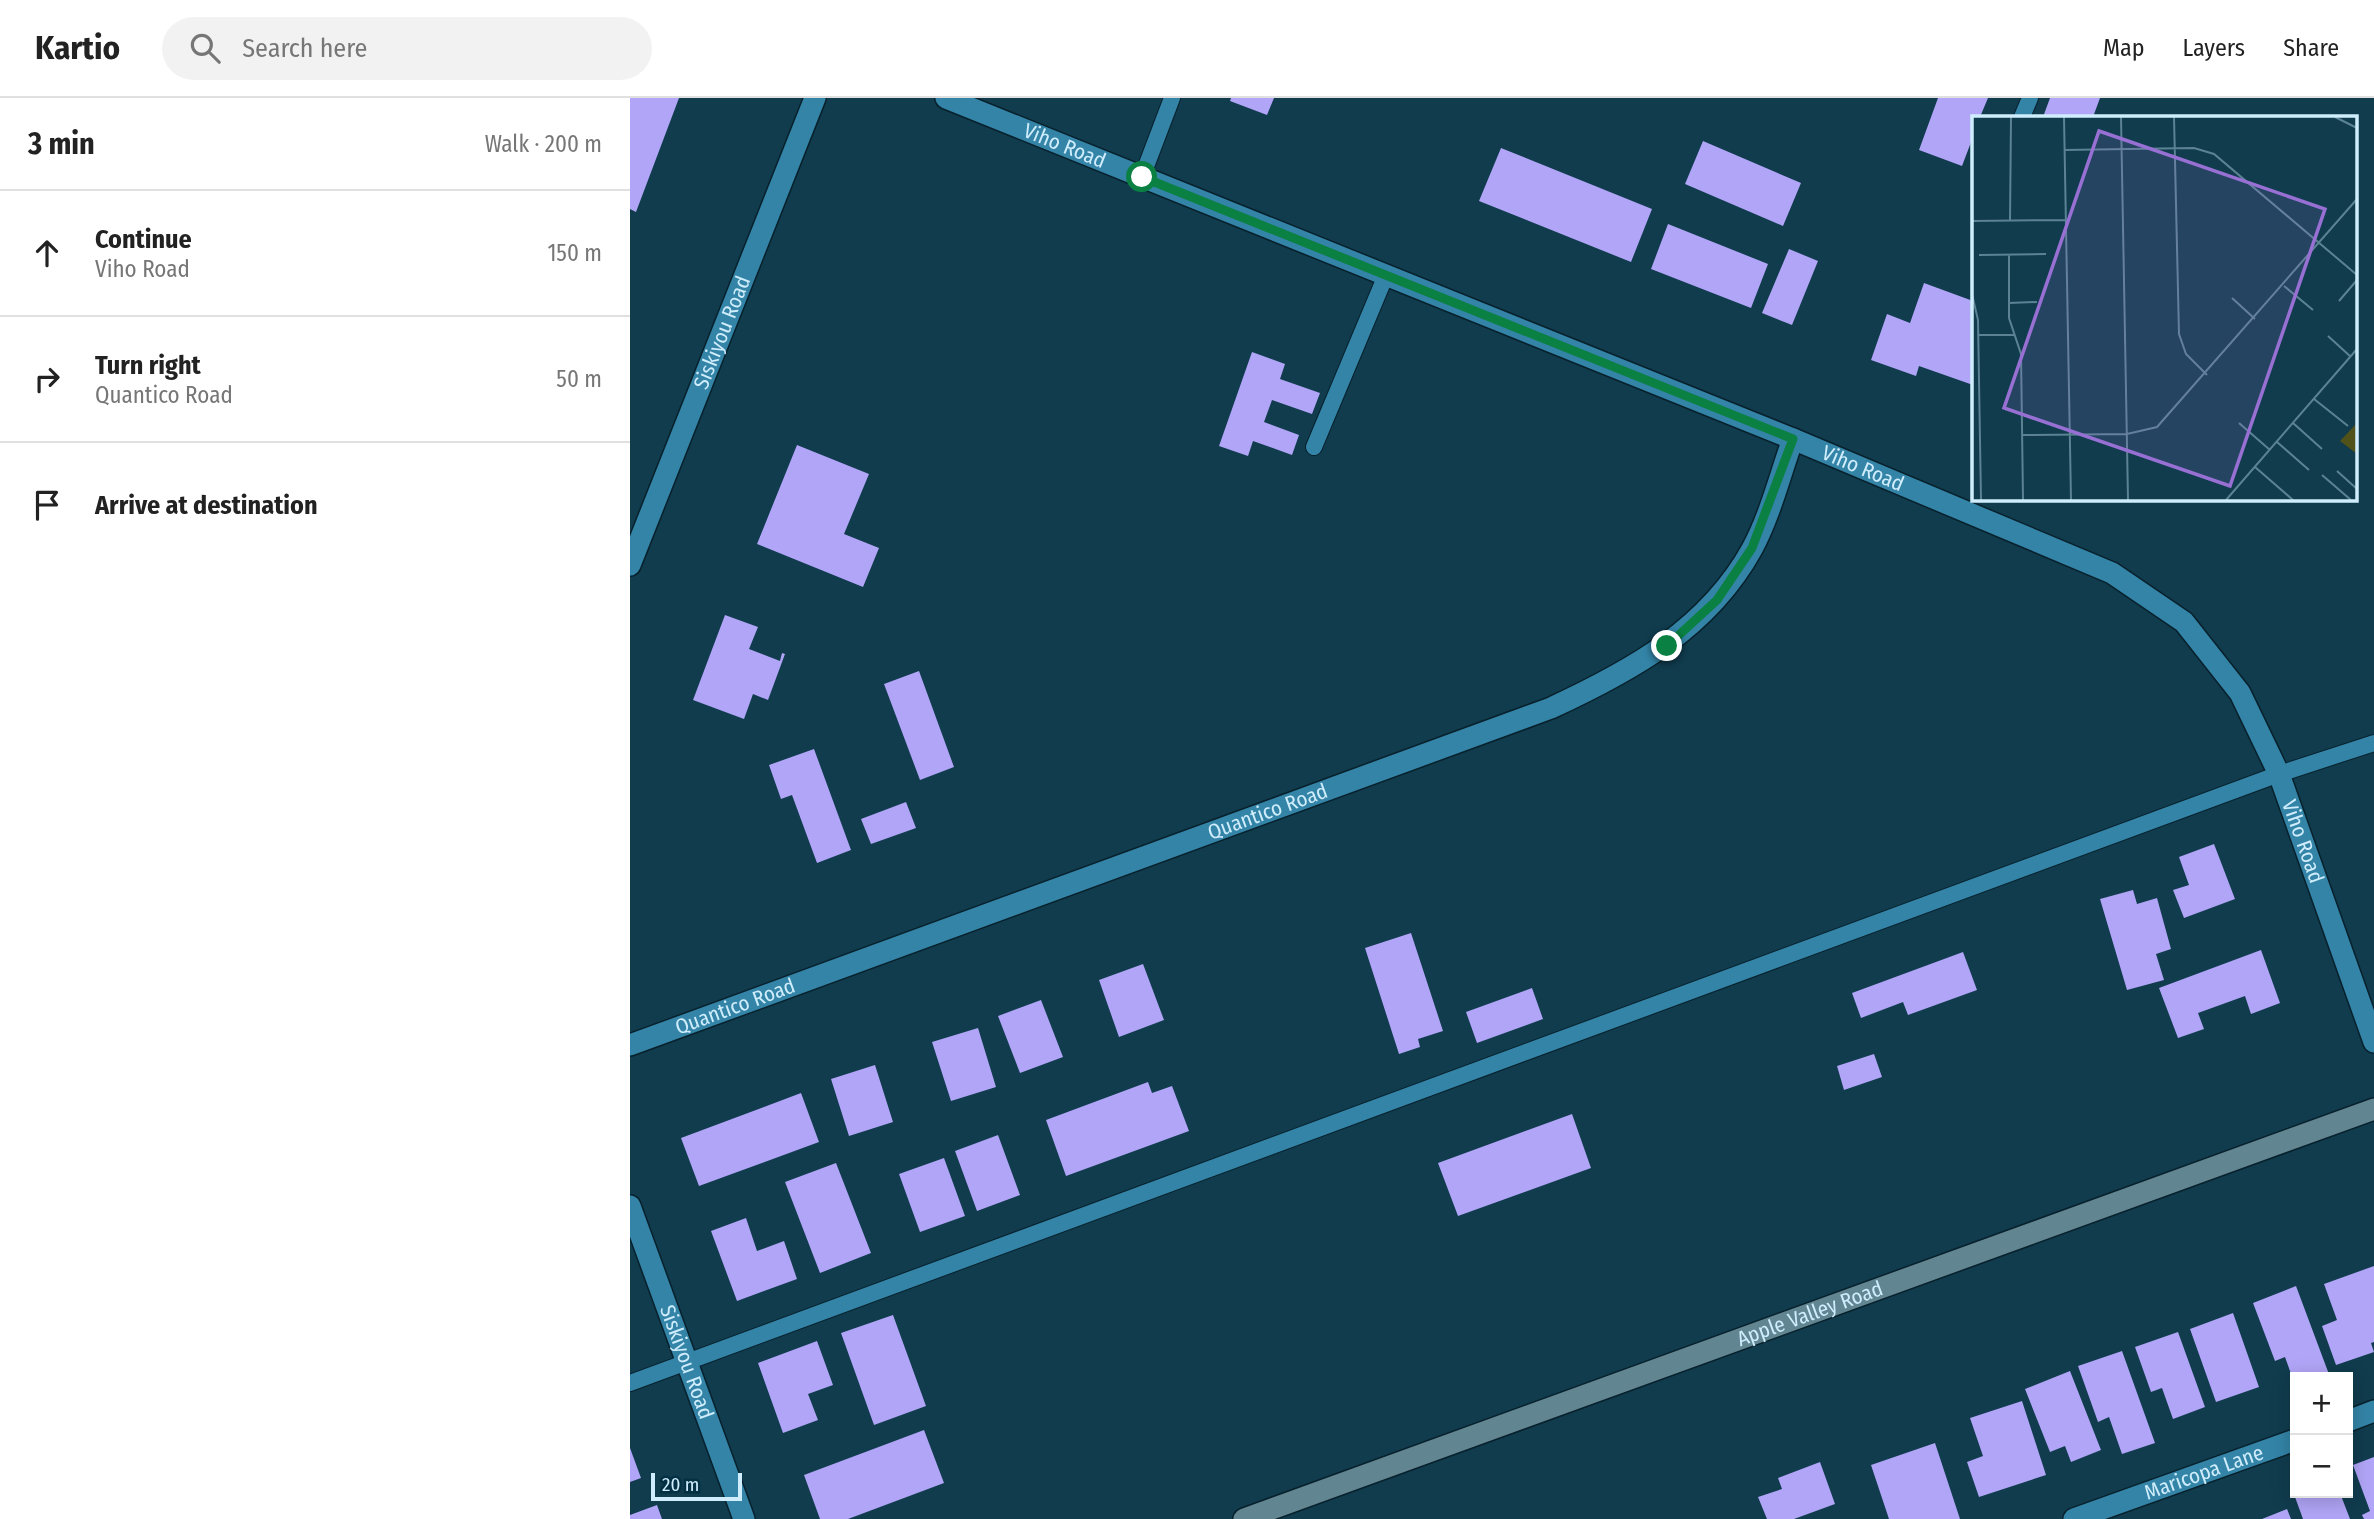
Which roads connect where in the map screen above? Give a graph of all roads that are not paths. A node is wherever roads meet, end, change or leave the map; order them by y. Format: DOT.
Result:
graph roads {
  1 [pos="815,98"];
  2 [pos="946,98"];
  3 [pos="1172,98"];
  4 [pos="2030,98"];
  5 [pos="2022,116"];
  6 [pos="1142,177"];
  7 [pos="1386,275"];
  8 [pos="1793,439"];
  9 [pos="1314,447"];
  10 [pos="630,565"];
  11 [pos="2374,743"];
  12 [pos="2279,774"];
  13 [pos="2374,1042"];
  14 [pos="630,1045"];
  15 [pos="2374,1109"];
  16 [pos="630,1206"];
  17 [pos="687,1363"];
  18 [pos="630,1383"];
  19 [pos="2374,1411"];
  20 [pos="2353,1419"];
  21 [pos="2290,1442"];
  22 [pos="744,1519"];
  23 [pos="1244,1519"];
  24 [pos="2074,1519"];
  1 -- 10 [label="street, Siskiyou Road"];
  2 -- 6 [label="street, Viho Road"];
  3 -- 6 [label="lane"];
  4 -- 5 [label="lane"];
  6 -- 7 [label="street, Viho Road"];
  7 -- 8 [label="street, Viho Road"];
  7 -- 9 [label="lane"];
  8 -- 12 [label="street, Viho Road"];
  8 -- 14 [label="street, Quantico Road"];
  11 -- 12 [label="lane"];
  12 -- 13 [label="street, Viho Road"];
  12 -- 17 [label="lane"];
  15 -- 23 [label="street, Apple Valley Road"];
  16 -- 17 [label="street, Siskiyou Road"];
  17 -- 18 [label="lane"];
  17 -- 22 [label="street, Siskiyou Road"];
  19 -- 20 [label="street"];
  21 -- 24 [label="street, Maricopa Lane"];
}
